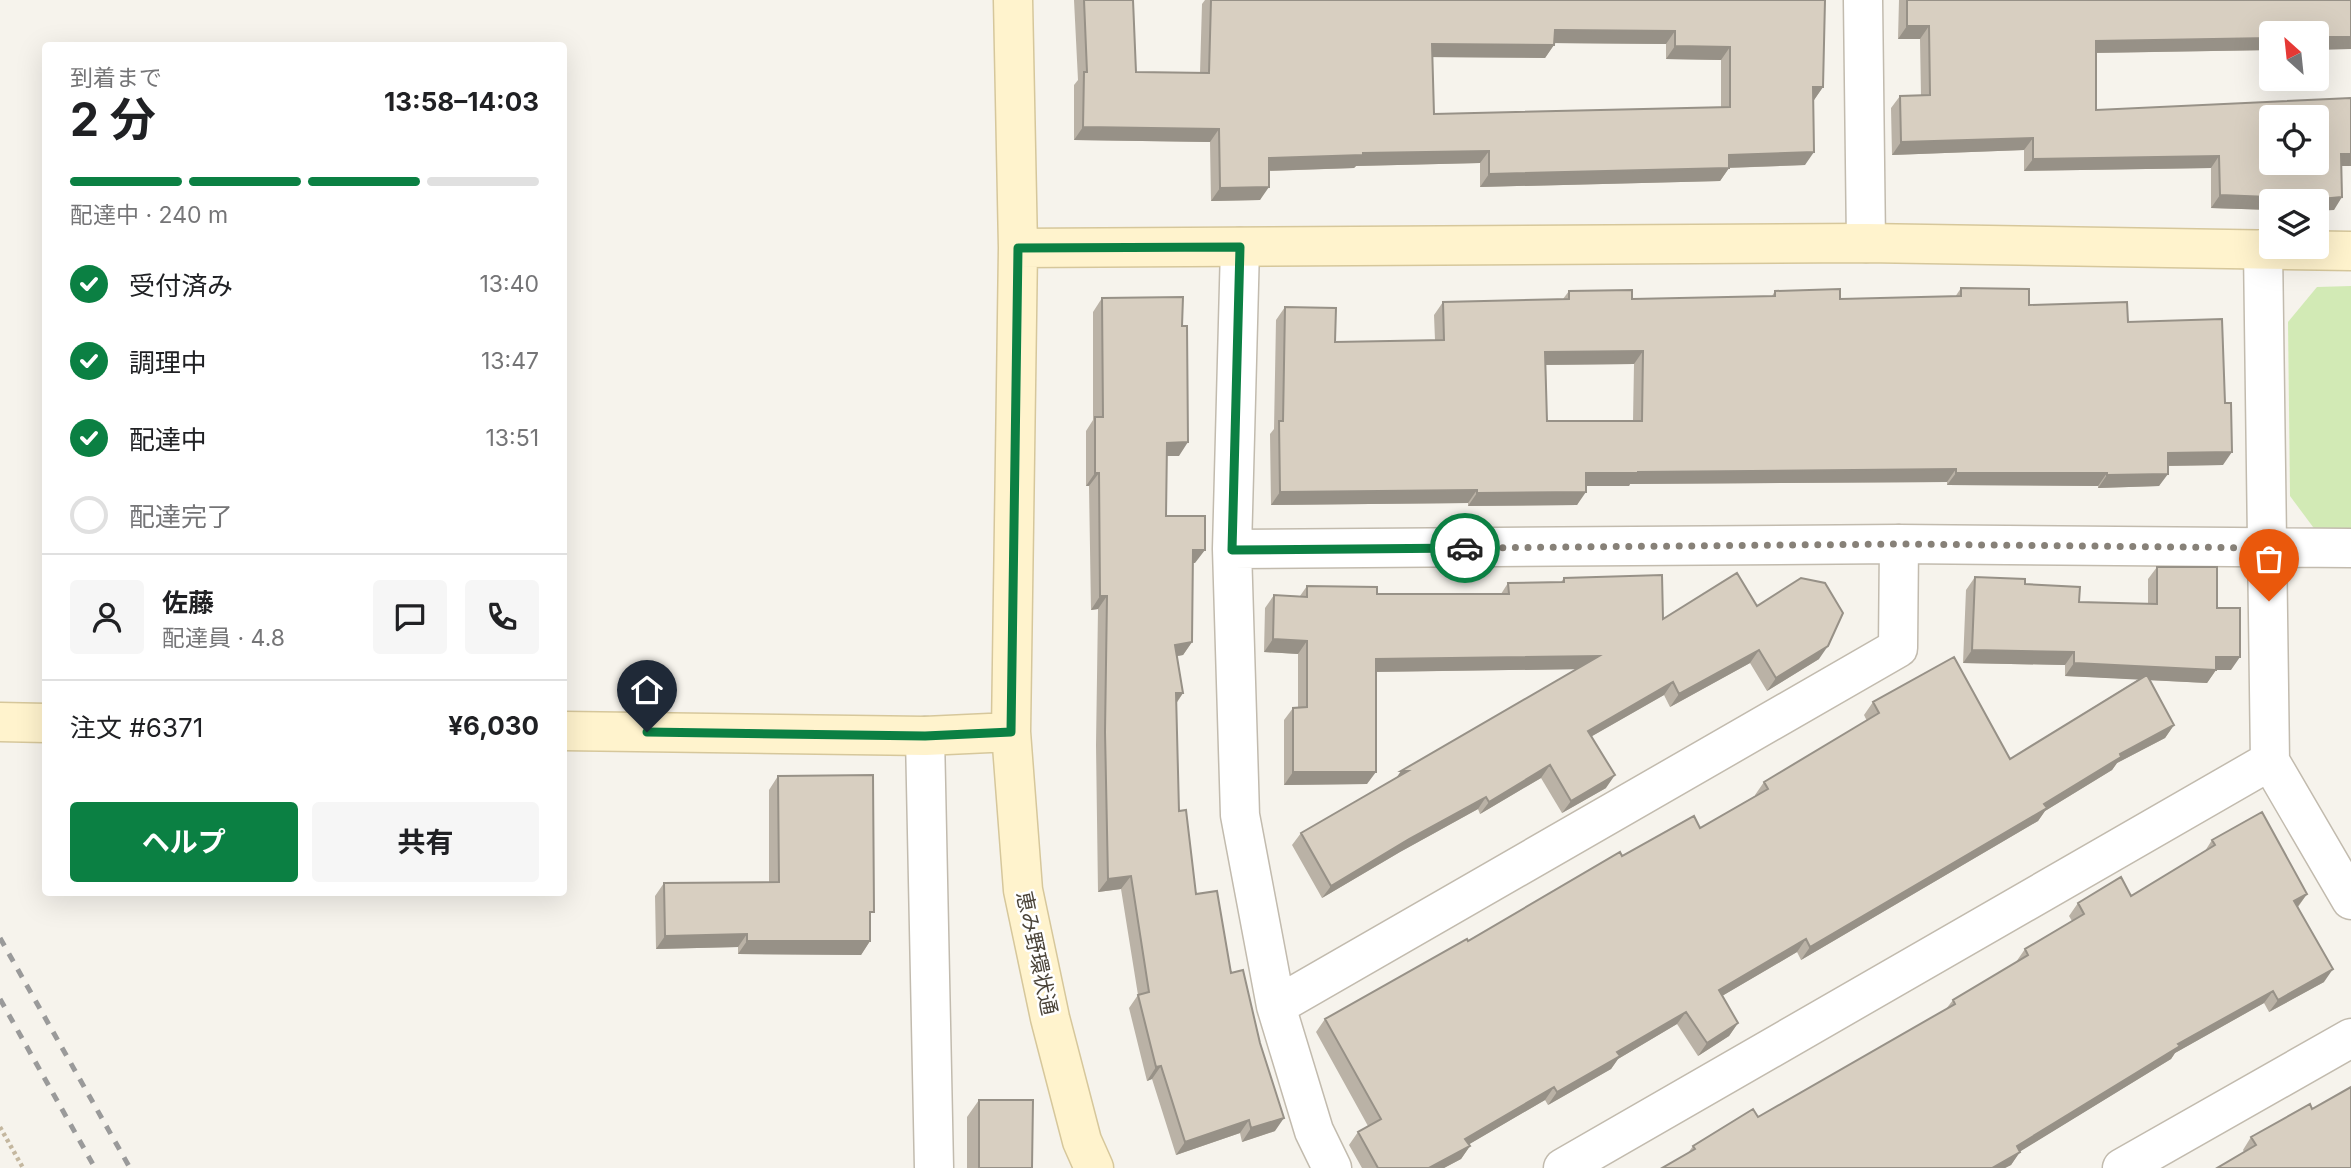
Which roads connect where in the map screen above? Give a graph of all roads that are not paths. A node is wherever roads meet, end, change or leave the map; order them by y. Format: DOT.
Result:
graph roads {
  1 [pos="1013,0"];
  2 [pos="1863,0"];
  3 [pos="1866,243"];
  4 [pos="1240,247"];
  5 [pos="1018,248"];
  6 [pos="2259,249"];
  7 [pos="2329,250"];
  8 [pos="2351,251"];
  9 [pos="2263,259"];
  10 [pos="1899,544"];
  11 [pos="2268,548"];
  12 [pos="2351,548"];
  13 [pos="1232,550"];
  14 [pos="0,722"];
  15 [pos="42,723"];
  16 [pos="567,731"];
  17 [pos="1011,732"];
  18 [pos="925,736"];
  19 [pos="2270,761"];
  20 [pos="2351,900"];
  21 [pos="1276,1006"];
  22 [pos="2351,1038"];
  23 [pos="934,1168"];
  24 [pos="1094,1168"];
  25 [pos="1332,1168"];
  26 [pos="1563,1168"];
  27 [pos="2122,1168"];
  1 -- 5 [label="street, 恵み野環状通"];
  2 -- 3 [label="street"];
  3 -- 4 [label="street"];
  3 -- 6 [label="street"];
  4 -- 5 [label="street"];
  4 -- 13 [label="street"];
  5 -- 17 [label="street, 恵み野環状通"];
  7 -- 8 [label="street"];
  9 -- 11 [label="street"];
  10 -- 11 [label="street"];
  10 -- 13 [label="street"];
  10 -- 21 [label="street"];
  11 -- 12 [label="street"];
  11 -- 19 [label="street"];
  13 -- 21 [label="street"];
  14 -- 15 [label="street"];
  16 -- 18 [label="street"];
  17 -- 18 [label="street"];
  17 -- 24 [label="street, 恵み野環状通"];
  18 -- 23 [label="street"];
  19 -- 20 [label="street"];
  19 -- 26 [label="street"];
  21 -- 25 [label="street"];
  22 -- 27 [label="street"];
}
